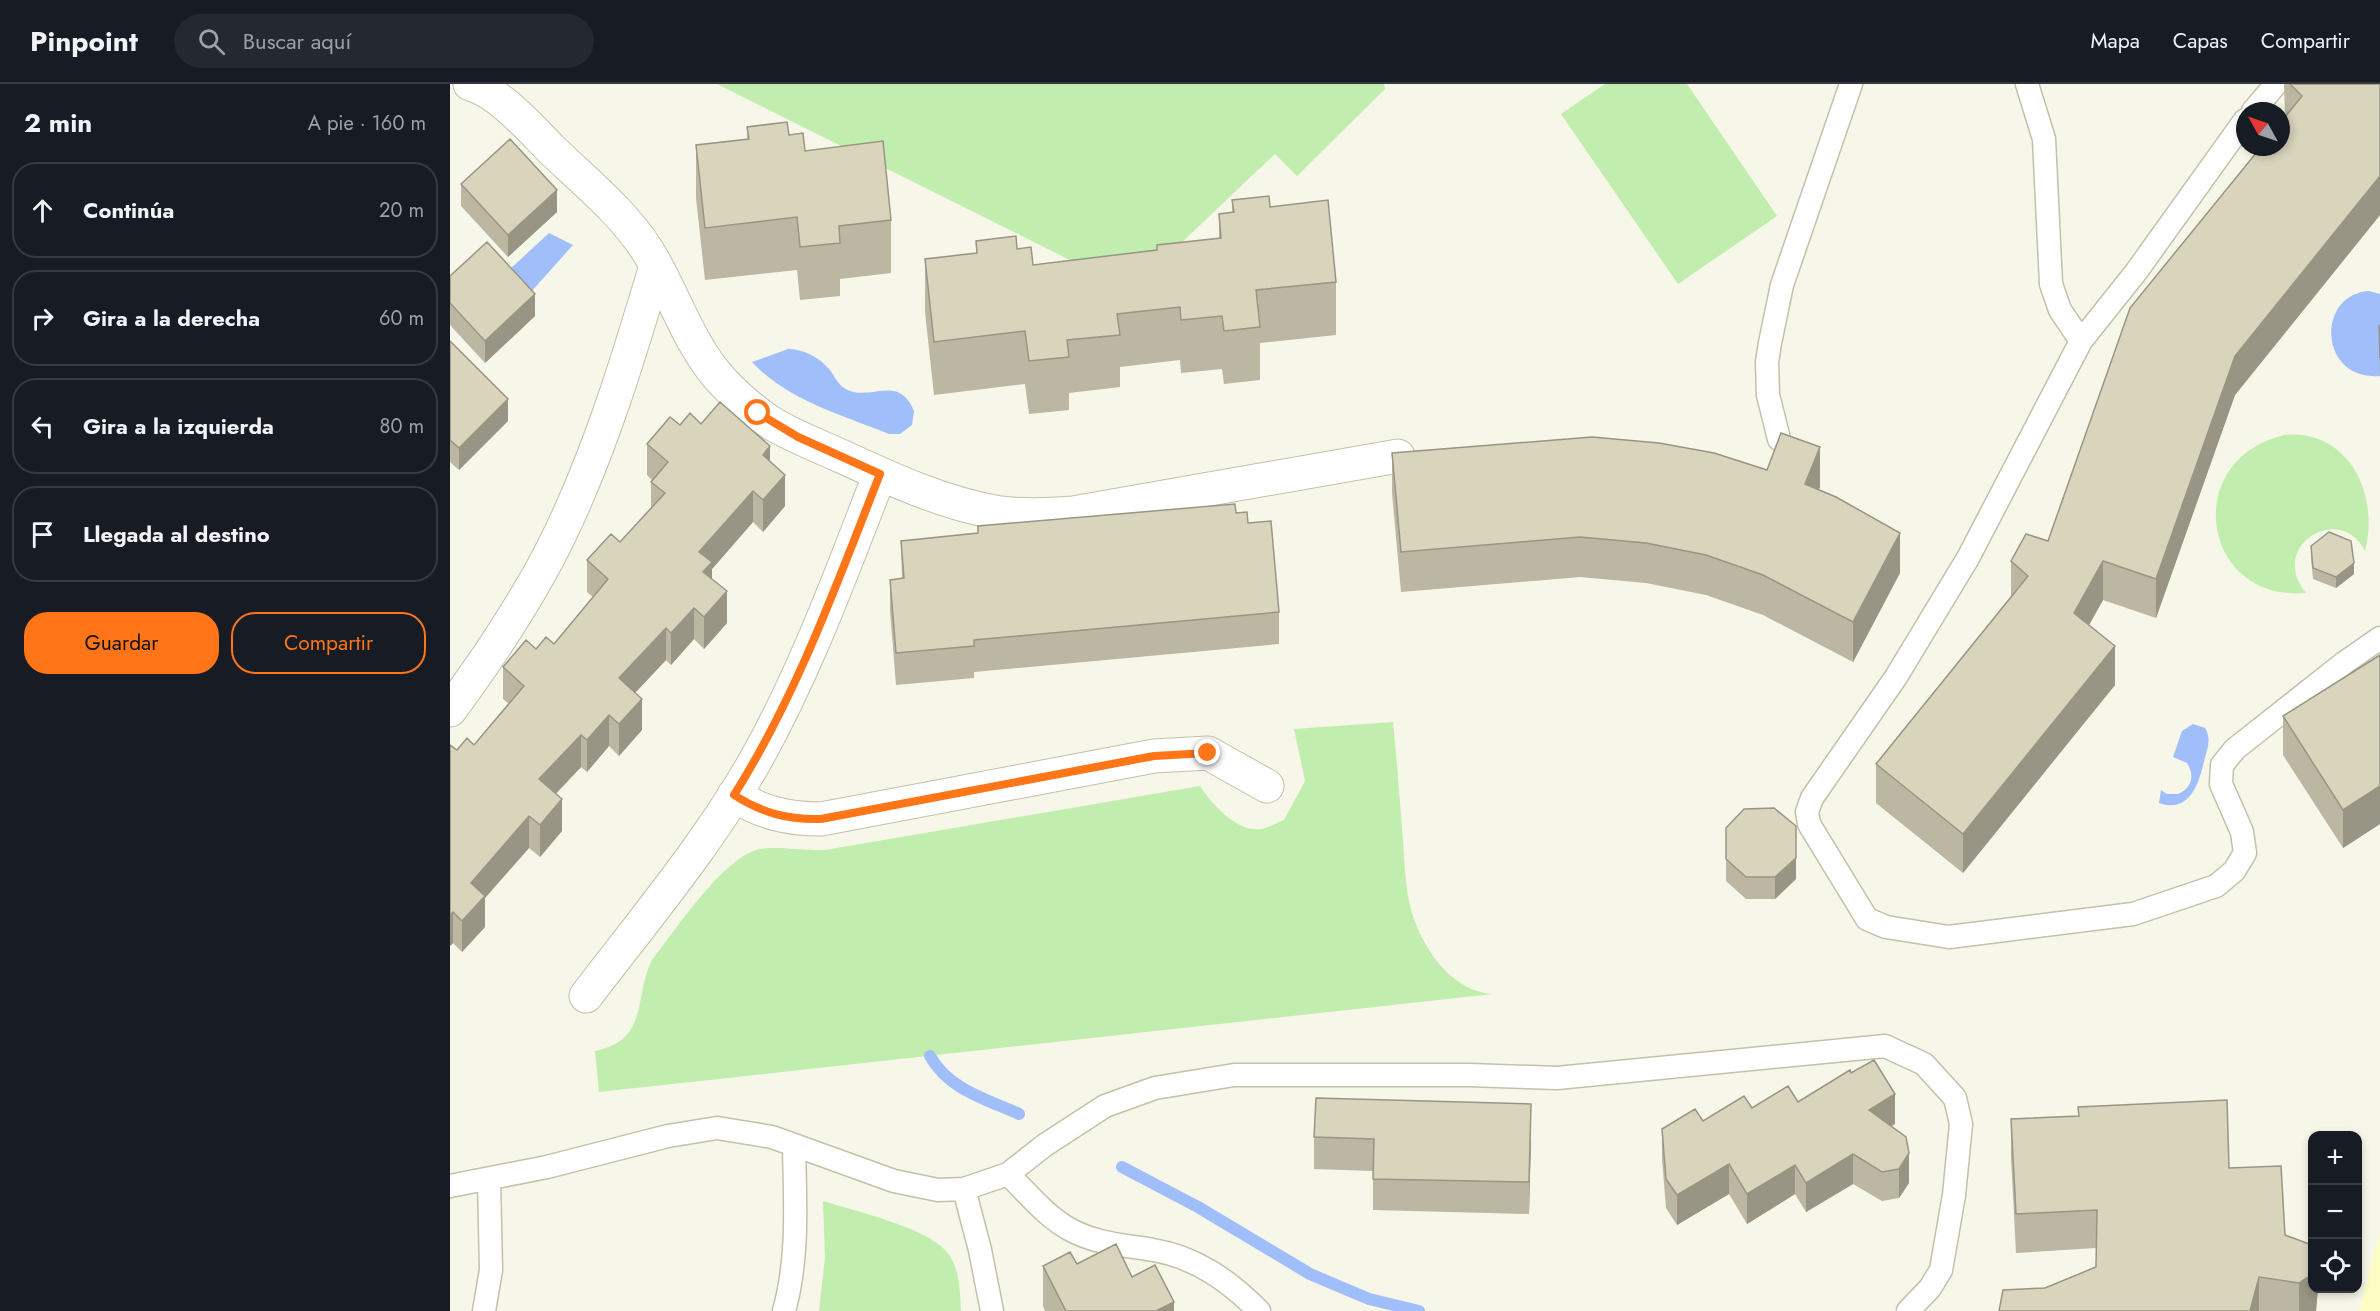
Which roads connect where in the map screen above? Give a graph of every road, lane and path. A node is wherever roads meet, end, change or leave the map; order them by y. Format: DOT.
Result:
graph roads {
  1 [pos="470,84"];
  2 [pos="1851,84"];
  3 [pos="2027,84"];
  4 [pos="2276,84"];
  5 [pos="2261,102"];
  6 [pos="2236,133"];
  7 [pos="656,266"];
  8 [pos="2081,341"];
  9 [pos="1779,439"];
  10 [pos="1398,456"];
  11 [pos="880,474"];
  12 [pos="2380,638"];
  13 [pos="450,710"];
  14 [pos="1267,786"];
  15 [pos="734,795"];
  16 [pos="586,996"];
  17 [pos="794,1146"];
  18 [pos="1008,1174"];
  19 [pos="489,1180"];
  20 [pos="450,1186"];
  21 [pos="964,1189"];
  22 [pos="484,1311"];
  23 [pos="784,1311"];
  24 [pos="992,1311"];
  25 [pos="1259,1311"];
  26 [pos="1908,1311"];
  1 -- 7 [label="street"];
  2 -- 9 [label="lane"];
  3 -- 8 [label="lane"];
  4 -- 5 [label="lane"];
  6 -- 8 [label="lane"];
  7 -- 11 [label="street"];
  7 -- 13 [label="street"];
  8 -- 12 [label="lane"];
  10 -- 11 [label="street"];
  11 -- 15 [label="street"];
  14 -- 15 [label="street"];
  15 -- 16 [label="street"];
  17 -- 19 [label="lane"];
  17 -- 21 [label="lane"];
  17 -- 23 [label="lane"];
  18 -- 21 [label="lane"];
  18 -- 25 [label="lane"];
  18 -- 26 [label="lane"];
  19 -- 20 [label="lane"];
  19 -- 22 [label="lane"];
  21 -- 24 [label="lane"];
}
